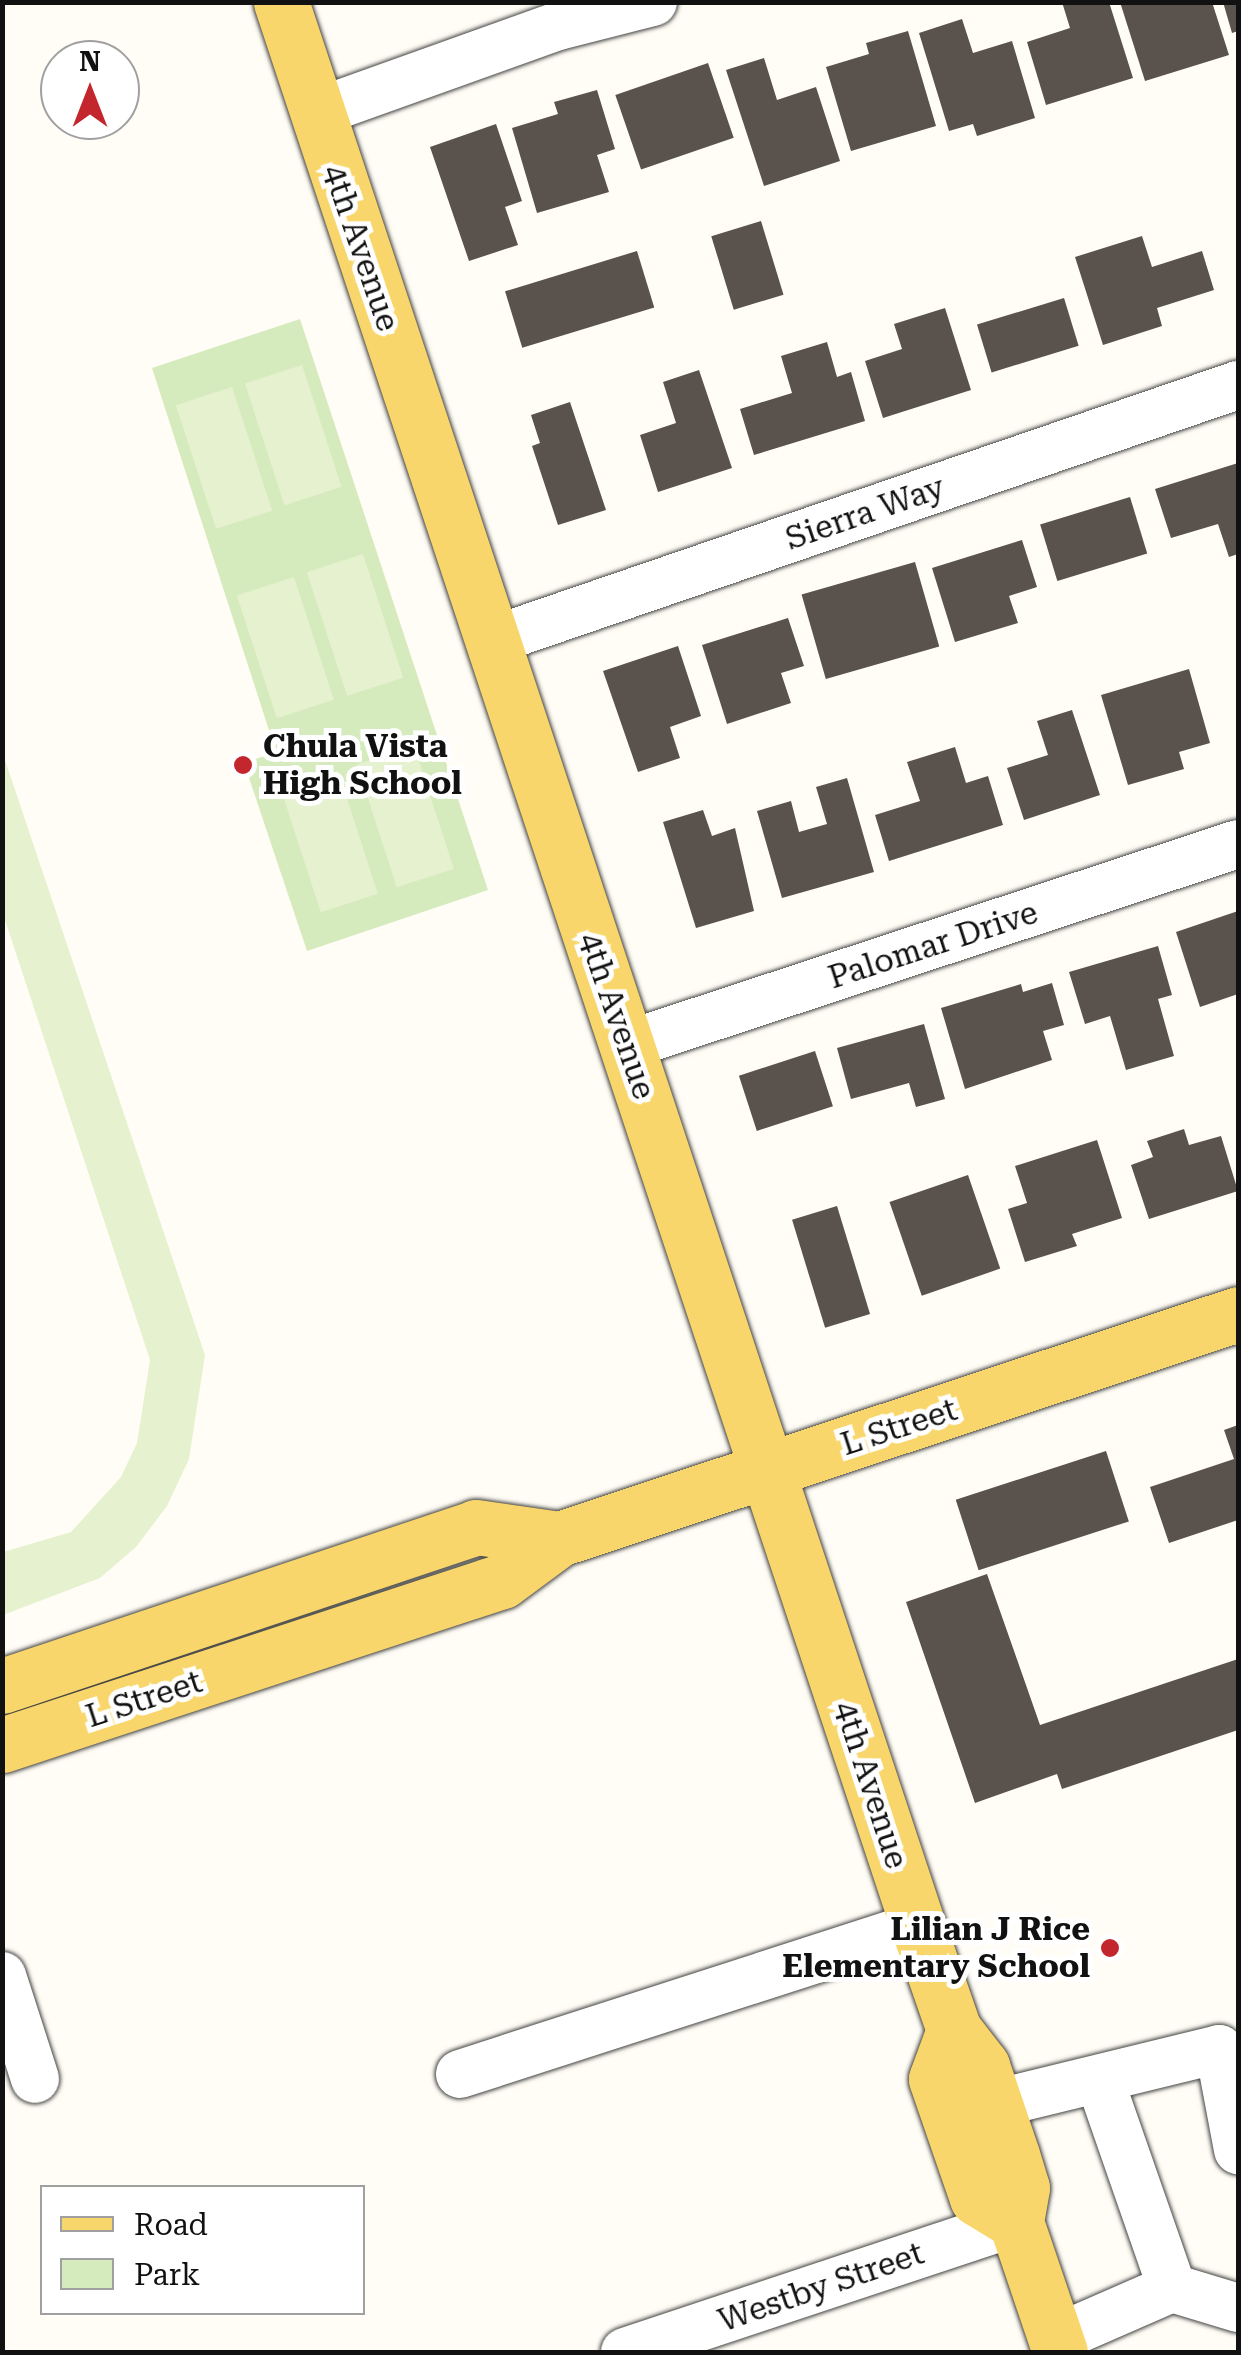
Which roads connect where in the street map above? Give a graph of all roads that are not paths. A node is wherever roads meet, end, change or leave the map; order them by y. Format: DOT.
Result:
graph roads {
  1 [pos="281,2"];
  2 [pos="653,2"];
  3 [pos="315,113"];
  4 [pos="1238,385"];
  5 [pos="491,641"];
  6 [pos="1238,844"];
  7 [pos="627,1045"];
  8 [pos="1238,1314"];
  9 [pos="767,1470"];
  10 [pos="559,1539"];
  11 [pos="2,1686"];
  12 [pos="2,1745"];
  13 [pos="918,1926"];
  14 [pos="2,1976"];
  15 [pos="954,2030"];
  16 [pos="460,2074"];
  17 [pos="36,2079"];
  18 [pos="1100,2081"];
  19 [pos="994,2104"];
  20 [pos="1238,2150"];
  21 [pos="1016,2222"];
  22 [pos="1172,2288"];
  23 [pos="1238,2308"];
  24 [pos="1058,2346"];
  25 [pos="626,2352"];
  1 -- 3 [label="main road, 4th Avenue"];
  2 -- 3 [label="street"];
  3 -- 5 [label="main road, 4th Avenue"];
  4 -- 5 [label="street, Sierra Way"];
  5 -- 7 [label="main road, 4th Avenue"];
  6 -- 7 [label="street, Palomar Drive"];
  7 -- 9 [label="main road, 4th Avenue"];
  8 -- 9 [label="main road, L Street"];
  9 -- 10 [label="main road, L Street"];
  9 -- 13 [label="main road, 4th Avenue"];
  10 -- 11 [label="main road, L Street"];
  10 -- 12 [label="main road, L Street"];
  13 -- 15 [label="main road, 4th Avenue"];
  13 -- 16 [label="street"];
  14 -- 17 [label="street"];
  15 -- 19 [label="main road, 4th Avenue"];
  15 -- 21 [label="main road"];
  18 -- 19 [label="street"];
  18 -- 20 [label="street"];
  18 -- 22 [label="street"];
  19 -- 21 [label="main road, 4th Avenue"];
  21 -- 24 [label="main road, 4th Avenue"];
  21 -- 25 [label="street, Westby Street"];
  22 -- 23 [label="street"];
  22 -- 24 [label="street"];
}
